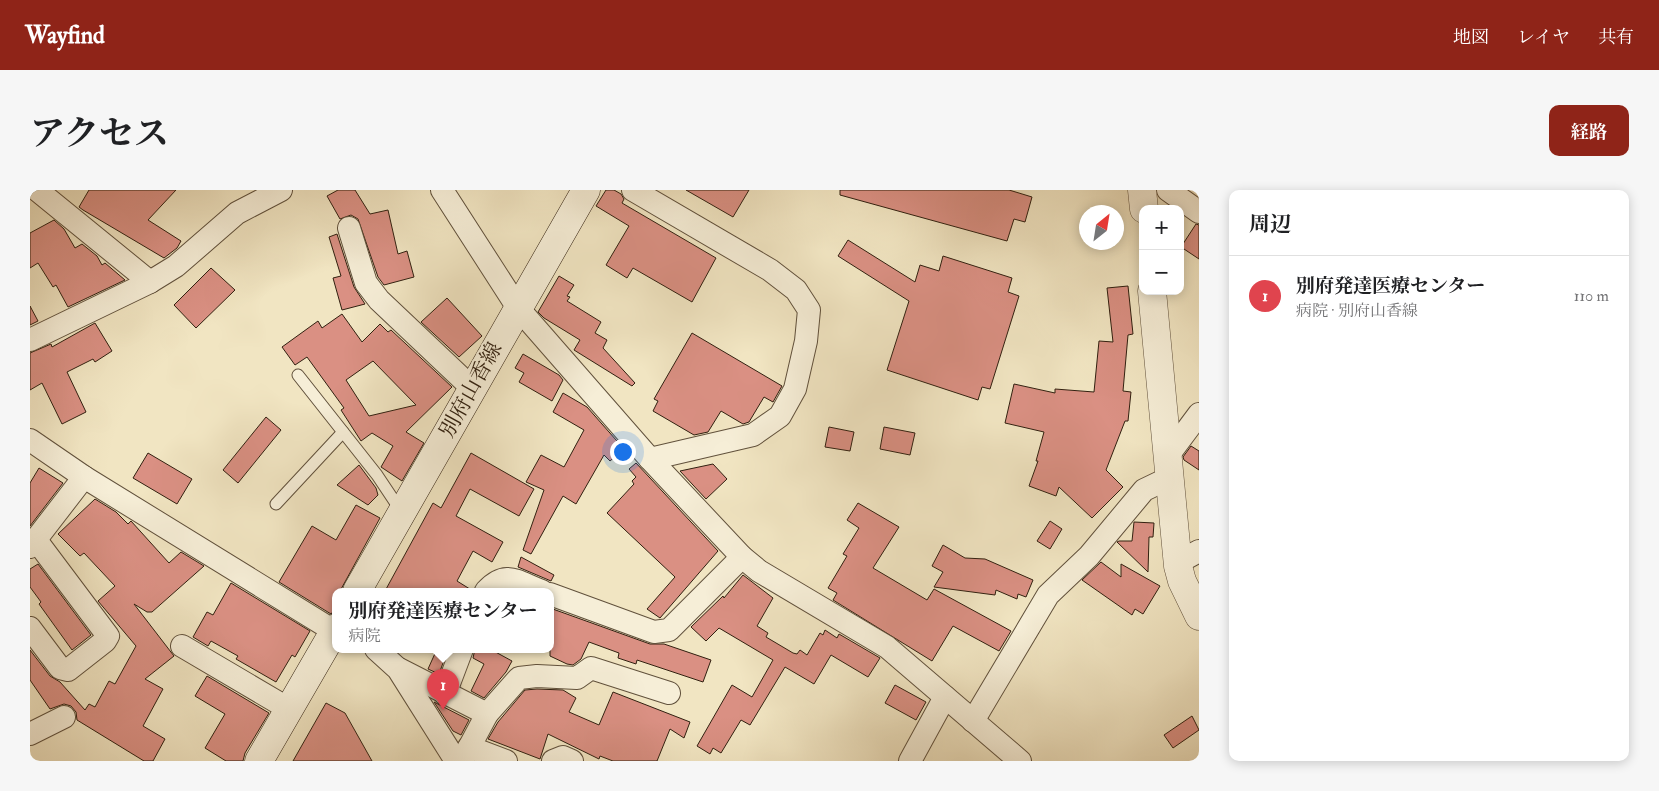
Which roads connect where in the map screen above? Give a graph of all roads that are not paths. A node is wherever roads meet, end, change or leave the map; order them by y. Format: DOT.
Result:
graph roads {
  1 [pos="281,190"];
  2 [pos="442,190"];
  3 [pos="586,190"];
  4 [pos="633,190"];
  5 [pos="1142,190"];
  6 [pos="1168,190"];
  7 [pos="41,196"];
  8 [pos="1144,205"];
  9 [pos="1199,212"];
  10 [pos="349,228"];
  11 [pos="150,282"];
  12 [pos="1152,295"];
  13 [pos="518,308"];
  14 [pos="30,340"];
  15 [pos="298,375"];
  16 [pos="472,388"];
  17 [pos="1199,414"];
  18 [pos="343,432"];
  19 [pos="30,440"];
  20 [pos="650,459"];
  21 [pos="1168,467"];
  22 [pos="84,477"];
  23 [pos="276,504"];
  24 [pos="402,512"];
  25 [pos="33,543"];
  26 [pos="1188,557"];
  27 [pos="742,558"];
  28 [pos="358,588"];
  29 [pos="489,588"];
  30 [pos="533,588"];
  31 [pos="554,595"];
  32 [pos="1199,616"];
  33 [pos="30,628"];
  34 [pos="332,628"];
  35 [pos="332,635"];
  36 [pos="182,646"];
  37 [pos="381,653"];
  38 [pos="460,653"];
  39 [pos="398,668"];
  40 [pos="669,693"];
  41 [pos="445,694"];
  42 [pos="945,697"];
  43 [pos="289,708"];
  44 [pos="487,714"];
  45 [pos="64,717"];
  46 [pos="973,721"];
  47 [pos="30,734"];
  48 [pos="463,756"];
  49 [pos="259,761"];
  50 [pos="506,761"];
  51 [pos="553,761"];
  52 [pos="572,761"];
  53 [pos="910,761"];
  54 [pos="1020,761"];
  1 -- 11 [label="street"];
  2 -- 13 [label="street"];
  3 -- 13 [label="main road, 別府山香線"];
  4 -- 20 [label="street"];
  5 -- 8 [label="main road"];
  6 -- 9 [label="street"];
  7 -- 11 [label="street"];
  10 -- 16 [label="street"];
  11 -- 14 [label="street"];
  12 -- 21 [label="main road"];
  13 -- 16 [label="main road, 別府山香線"];
  13 -- 20 [label="street"];
  15 -- 18 [label="lane"];
  16 -- 24 [label="main road, 別府山香線"];
  17 -- 21 [label="street"];
  18 -- 23 [label="lane"];
  18 -- 24 [label="lane"];
  19 -- 22 [label="street"];
  20 -- 27 [label="street"];
  21 -- 26 [label="main road"];
  21 -- 46 [label="street"];
  22 -- 25 [label="street"];
  22 -- 34 [label="street"];
  24 -- 28 [label="main road, 別府山香線"];
  25 -- 33 [label="street"];
  26 -- 32 [label="main road"];
  27 -- 31 [label="street"];
  27 -- 42 [label="street"];
  29 -- 30 [label="street"];
  35 -- 43 [label="main road"];
  36 -- 43 [label="street"];
  37 -- 39 [label="street"];
  38 -- 41 [label="street"];
  39 -- 41 [label="street"];
  39 -- 48 [label="street"];
  40 -- 44 [label="street"];
  41 -- 44 [label="street"];
  42 -- 46 [label="street"];
  42 -- 53 [label="street"];
  43 -- 49 [label="main road"];
  44 -- 48 [label="street"];
  45 -- 47 [label="street"];
  46 -- 54 [label="street"];
  48 -- 50 [label="street"];
  51 -- 52 [label="street"];
}
